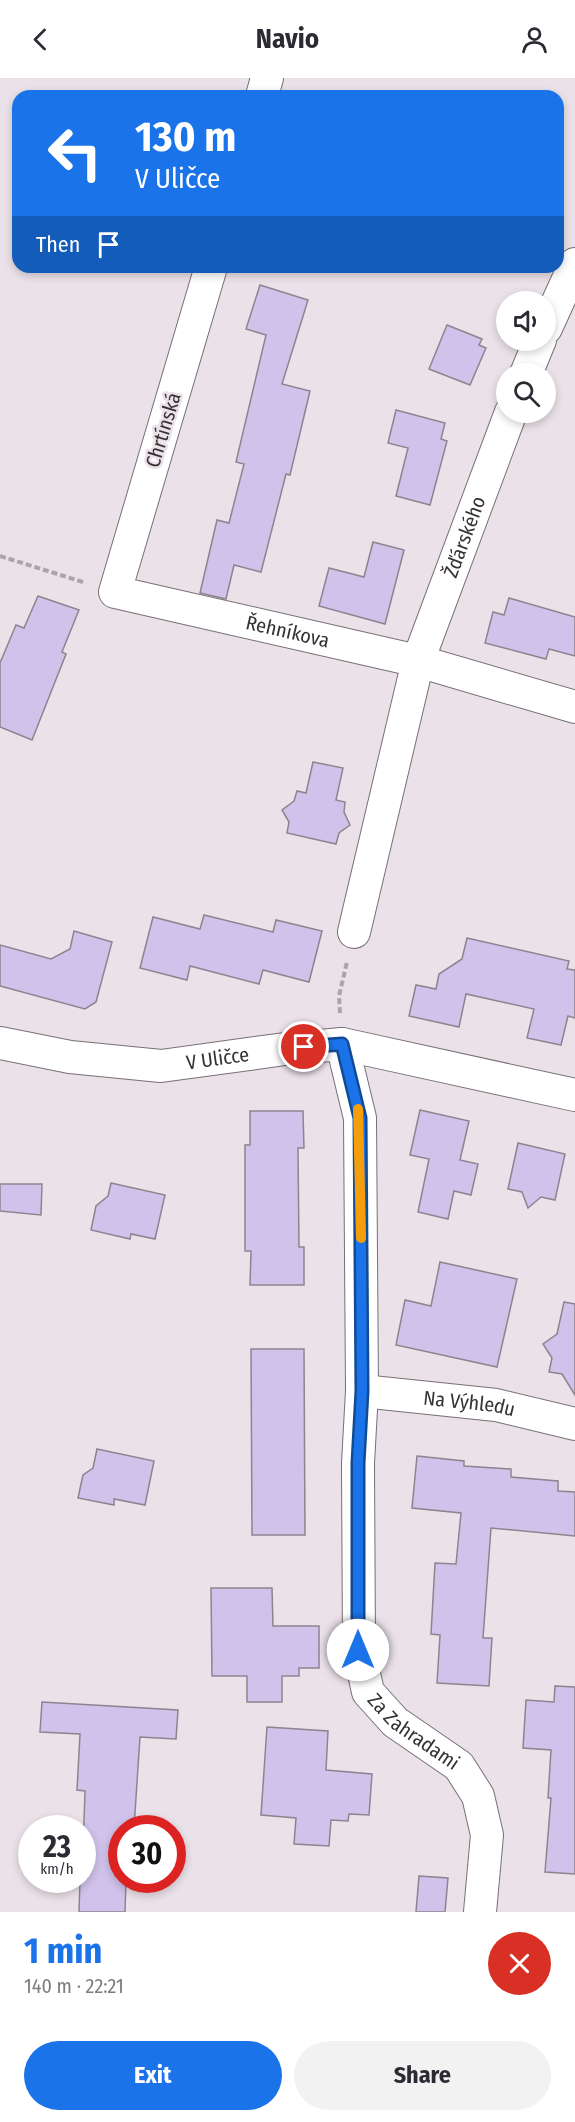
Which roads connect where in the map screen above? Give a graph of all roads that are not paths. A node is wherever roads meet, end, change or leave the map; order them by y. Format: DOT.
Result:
graph roads {
  1 [pos="575,264"];
  2 [pos="209,273"];
  3 [pos="556,306"];
  4 [pos="507,423"];
  5 [pos="115,592"];
  6 [pos="418,661"];
  7 [pos="575,707"];
  8 [pos="354,932"];
  9 [pos="0,1043"];
  10 [pos="342,1044"];
  11 [pos="575,1095"];
  12 [pos="362,1391"];
  13 [pos="575,1424"];
  14 [pos="480,1912"];
  1 -- 3 [label="street"];
  2 -- 5 [label="street, Chrtínská"];
  4 -- 6 [label="street, Žďárského"];
  5 -- 6 [label="street, Řehníkova"];
  6 -- 7 [label="street, Řehníkova"];
  6 -- 8 [label="street, Žďárského"];
  9 -- 10 [label="street, V Uličce"];
  10 -- 11 [label="street, V Uličce"];
  10 -- 12 [label="street, Za Zahradami"];
  12 -- 13 [label="street, Na Výhledu"];
  12 -- 14 [label="street, Za Zahradami"];
}
